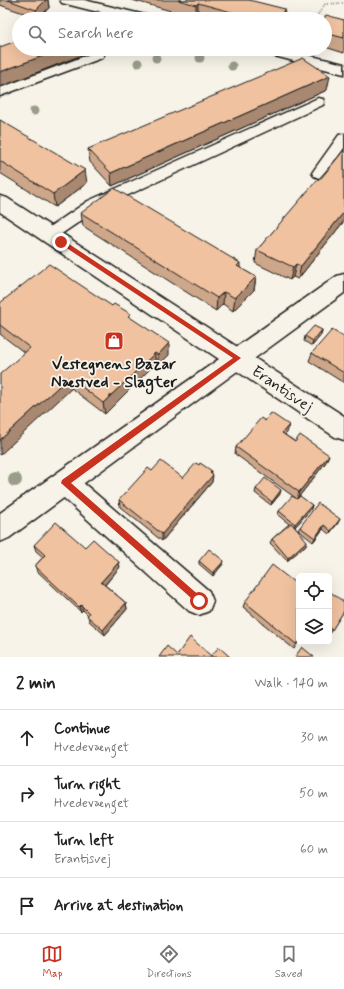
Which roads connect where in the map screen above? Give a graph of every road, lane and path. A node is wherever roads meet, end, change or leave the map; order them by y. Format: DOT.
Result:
graph roads {
  1 [pos="67,0"];
  2 [pos="344,3"];
  3 [pos="116,12"];
  4 [pos="319,12"];
  5 [pos="95,56"];
  6 [pos="292,56"];
  7 [pos="344,69"];
  8 [pos="0,92"];
  9 [pos="318,102"];
  10 [pos="344,138"];
  11 [pos="320,173"];
  12 [pos="0,203"];
  13 [pos="49,235"];
  14 [pos="344,282"];
  15 [pos="238,358"];
  16 [pos="344,429"];
  17 [pos="65,483"];
  18 [pos="0,530"];
  19 [pos="199,601"];
  1 -- 3 [label="street"];
  2 -- 4 [label="path"];
  5 -- 8 [label="lane"];
  6 -- 7 [label="street"];
  9 -- 13 [label="lane"];
  10 -- 11 [label="lane"];
  12 -- 13 [label="street, Erantisvej"];
  13 -- 15 [label="street, Erantisvej"];
  14 -- 15 [label="street"];
  15 -- 16 [label="street, Erantisvej"];
  15 -- 17 [label="street"];
  17 -- 18 [label="street"];
  17 -- 19 [label="street"];
}
